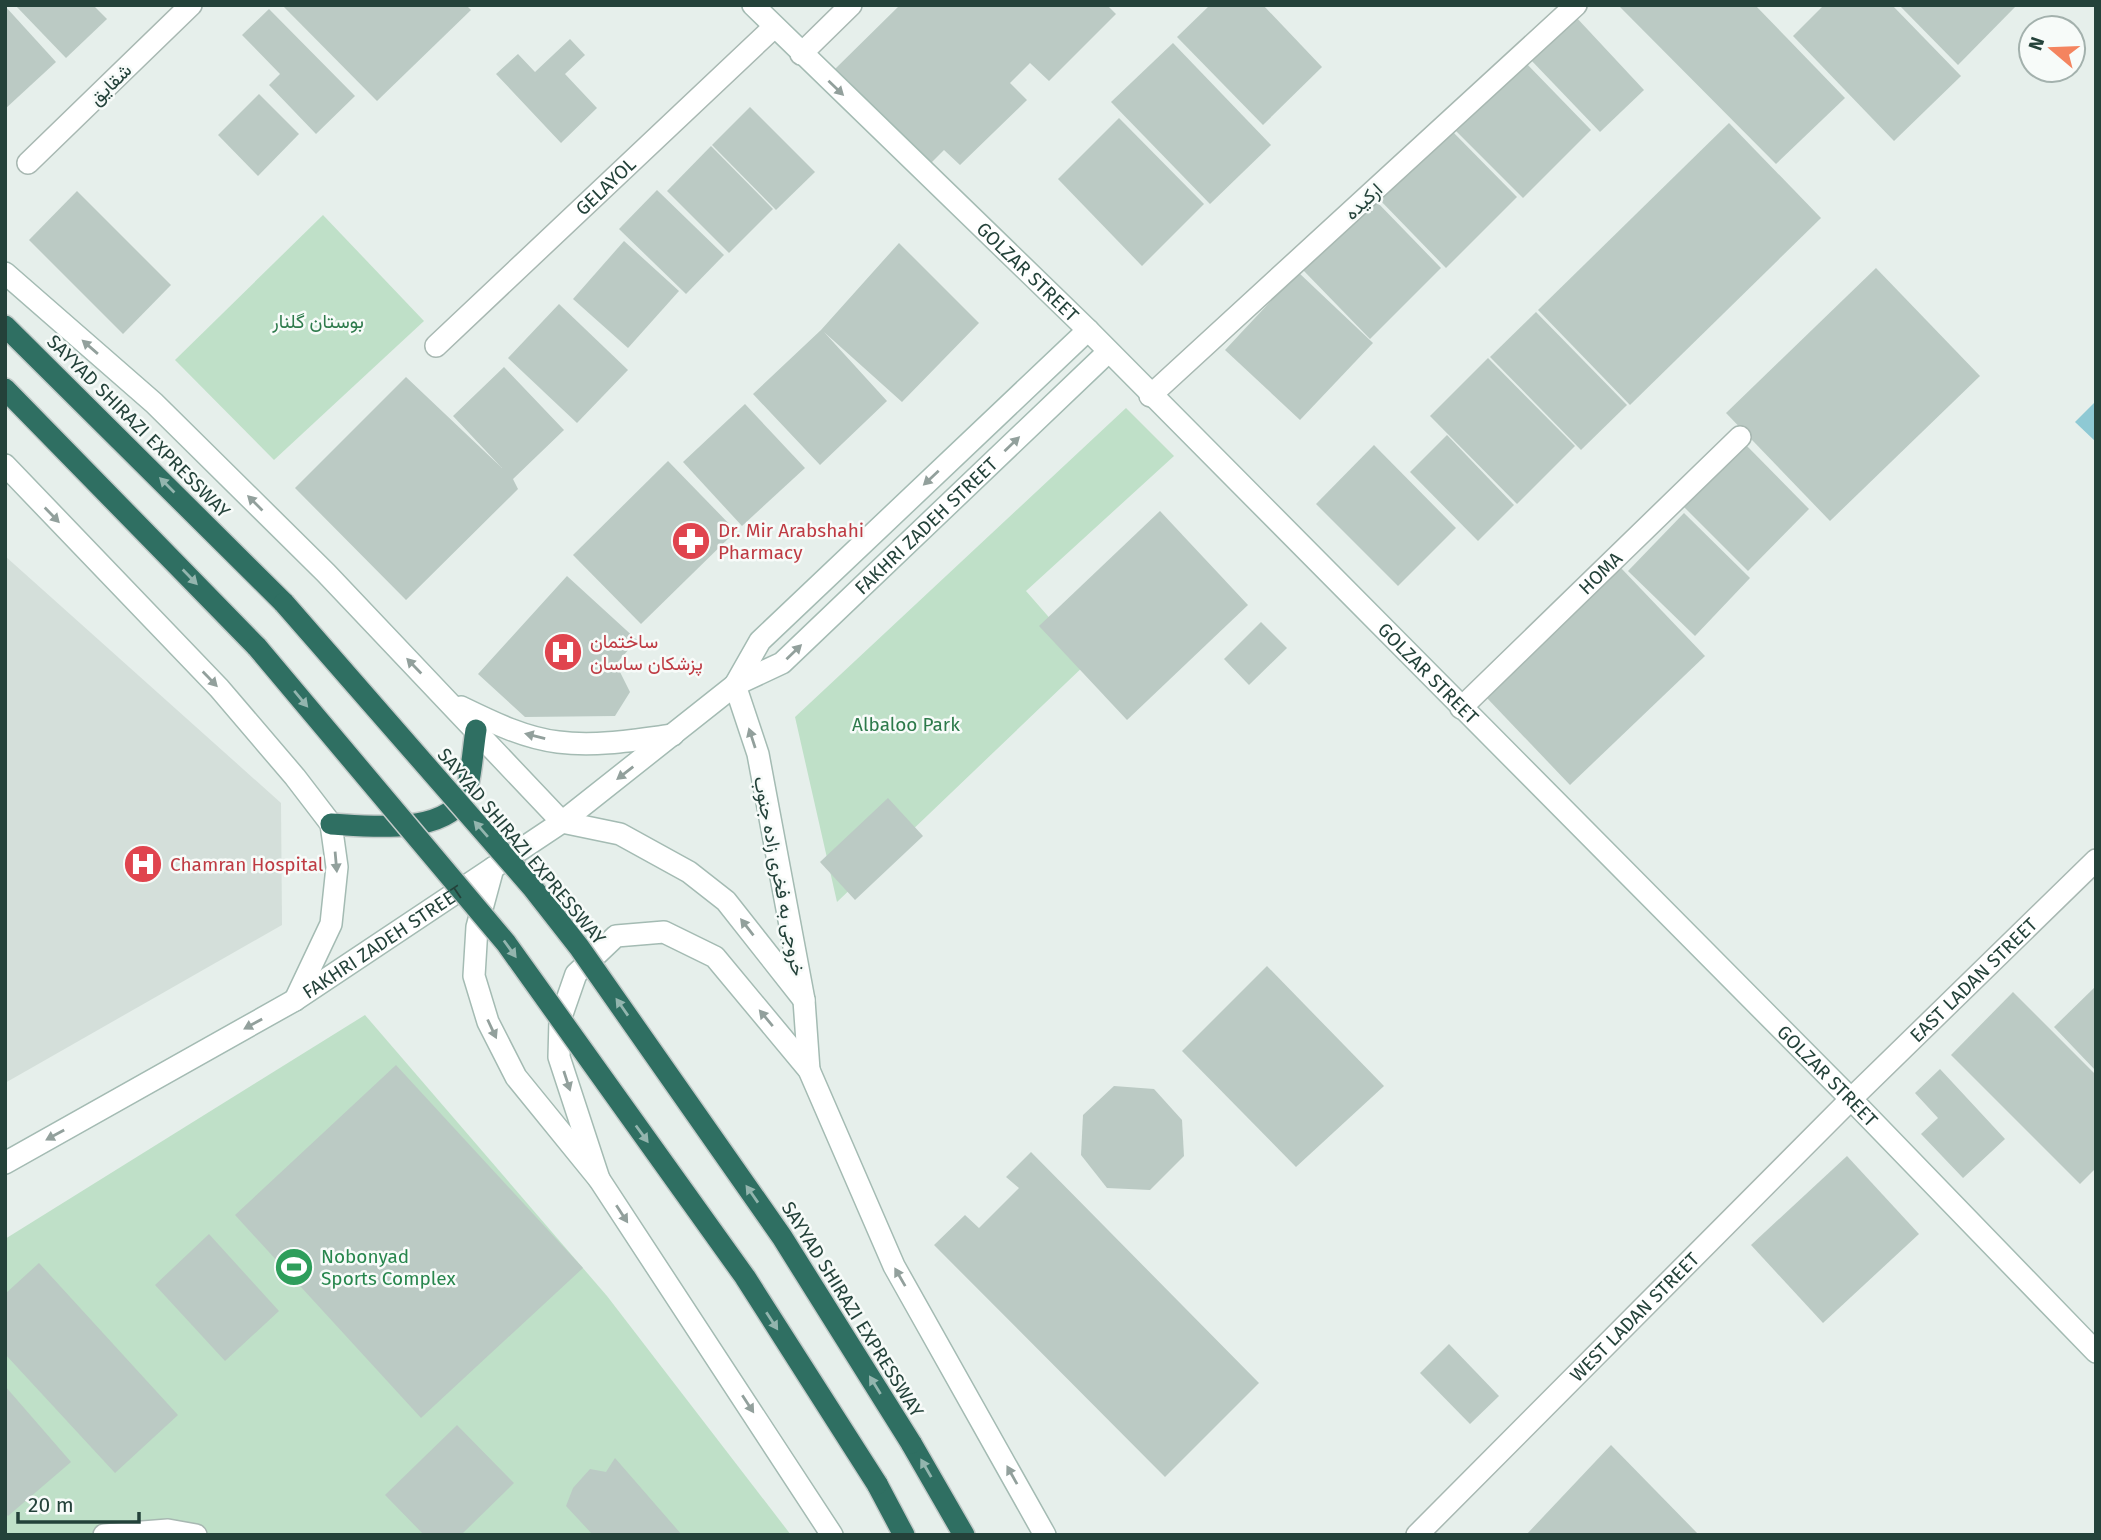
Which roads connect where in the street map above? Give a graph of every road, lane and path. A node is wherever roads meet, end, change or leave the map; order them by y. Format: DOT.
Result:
graph roads {
  1 [pos="191,5"];
  2 [pos="753,5"];
  3 [pos="852,5"];
  4 [pos="1576,5"];
  5 [pos="774,27"];
  6 [pos="801,54"];
  7 [pos="28,163"];
  8 [pos="5,273"];
  9 [pos="5,326"];
  10 [pos="1088,330"];
  11 [pos="436,346"];
  12 [pos="1108,352"];
  13 [pos="5,389"];
  14 [pos="1150,396"];
  15 [pos="1740,438"];
  16 [pos="5,465"];
  17 [pos="736,685"];
  18 [pos="448,702"];
  19 [pos="1461,708"];
  20 [pos="476,730"];
  21 [pos="675,734"];
  22 [pos="562,822"];
  23 [pos="331,824"];
  24 [pos="2096,860"];
  25 [pos="493,868"];
  26 [pos="295,1000"];
  27 [pos="804,1000"];
  28 [pos="810,1070"];
  29 [pos="1851,1099"];
  30 [pos="5,1163"];
  31 [pos="599,1179"];
  32 [pos="2096,1352"];
  33 [pos="104,1535"];
  34 [pos="196,1535"];
  35 [pos="832,1535"];
  36 [pos="904,1535"];
  37 [pos="964,1535"];
  38 [pos="1045,1535"];
  39 [pos="1417,1535"];
  1 -- 7 [label="main road, شقایق"];
  2 -- 5 [label="main road, GOLZAR STREET"];
  3 -- 6 [label="main road"];
  4 -- 14 [label="main road, ارکیده"];
  5 -- 6 [label="main road, GOLZAR STREET"];
  5 -- 11 [label="main road, GELAYOL"];
  6 -- 10 [label="main road, GOLZAR STREET, one-way"];
  18 -- 8 [label="main road, one-way"];
  37 -- 9 [label="highway, SAYYAD SHIRAZI EXPRESSWAY, one-way, bridge"];
  10 -- 12 [label="main road, GOLZAR STREET"];
  10 -- 17 [label="main road, FAKHRI ZADEH STREET, one-way"];
  12 -- 14 [label="main road, GOLZAR STREET"];
  17 -- 12 [label="main road, FAKHRI ZADEH STREET, one-way"];
  13 -- 36 [label="highway, one-way, bridge"];
  14 -- 19 [label="main road, GOLZAR STREET"];
  15 -- 19 [label="main road, HOMA"];
  16 -- 23 [label="main road, one-way"];
  17 -- 21 [label="main road, FAKHRI ZADEH STREET"];
  27 -- 17 [label="main road, خروجی به فخری زاده جنوب, one-way"];
  18 -- 20 [label="main road"];
  21 -- 18 [label="main road, one-way"];
  19 -- 29 [label="main road, GOLZAR STREET"];
  20 -- 22 [label="main road"];
  20 -- 23 [label="highway"];
  21 -- 22 [label="main road, FAKHRI ZADEH STREET, one-way"];
  22 -- 25 [label="main road, FAKHRI ZADEH STREET"];
  27 -- 22 [label="main road, one-way"];
  23 -- 26 [label="main road, one-way"];
  24 -- 29 [label="main road, EAST LADAN STREET"];
  25 -- 26 [label="main road, FAKHRI ZADEH STREET"];
  25 -- 31 [label="main road, one-way"];
  26 -- 30 [label="main road, FAKHRI ZADEH STREET, one-way"];
  27 -- 28 [label="main road, خروجی به فخری زاده جنوب"];
  28 -- 31 [label="main road, one-way"];
  38 -- 28 [label="main road, one-way"];
  29 -- 32 [label="main road, GOLZAR STREET"];
  29 -- 39 [label="main road, WEST LADAN STREET"];
  31 -- 35 [label="main road, one-way"];
  33 -- 34 [label="main road"];
}
